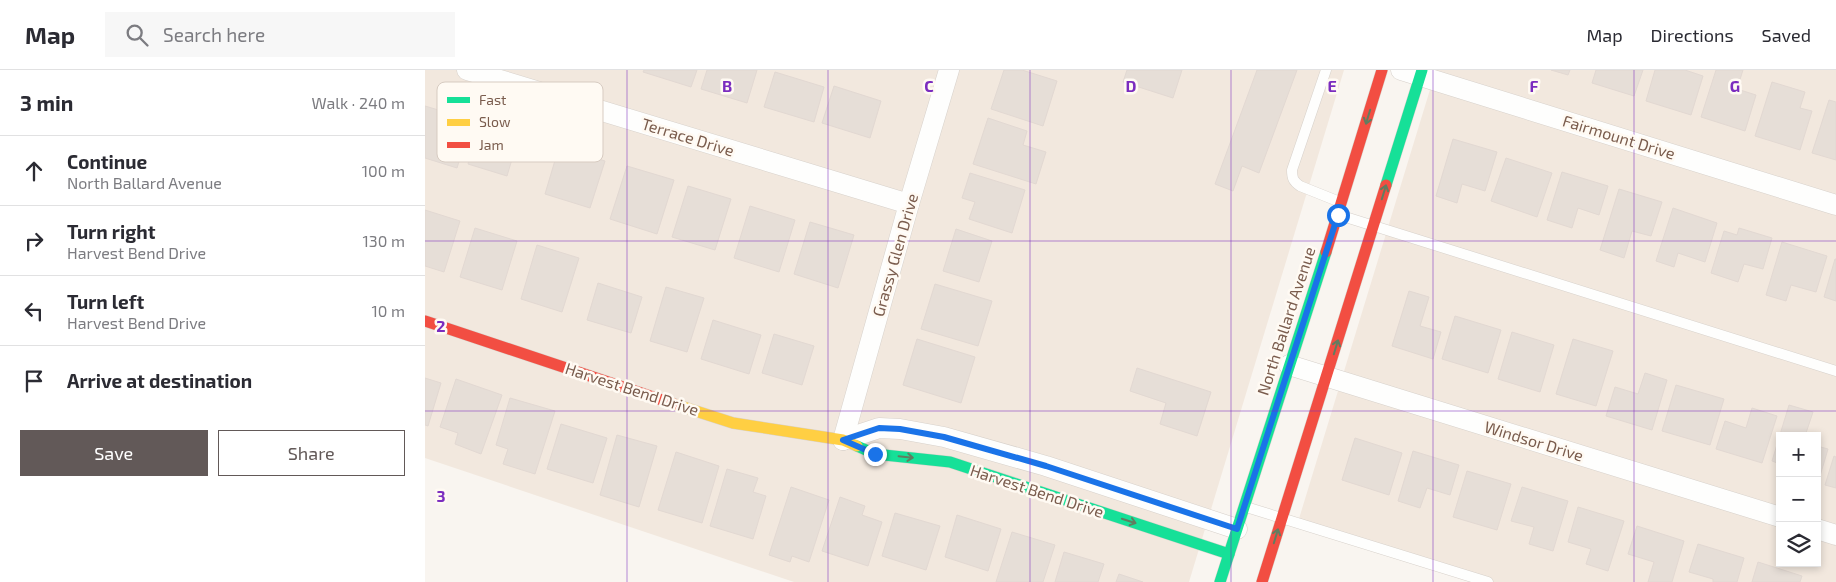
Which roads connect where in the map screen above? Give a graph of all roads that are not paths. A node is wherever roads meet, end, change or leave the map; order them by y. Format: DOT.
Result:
graph roads {
  1 [pos="467,70"];
  2 [pos="949,70"];
  3 [pos="1326,70"];
  4 [pos="1382,70"];
  5 [pos="1414,72"];
  6 [pos="507,82"];
  7 [pos="603,111"];
  8 [pos="1341,202"];
  9 [pos="909,204"];
  10 [pos="1836,205"];
  11 [pos="1338,215"];
  12 [pos="1373,226"];
  13 [pos="425,321"];
  14 [pos="1289,365"];
  15 [pos="1836,371"];
  16 [pos="1326,377"];
  17 [pos="843,440"];
  18 [pos="1243,506"];
  19 [pos="1776,516"];
  20 [pos="1282,517"];
  21 [pos="1237,529"];
  22 [pos="1821,530"];
  23 [pos="1836,535"];
  24 [pos="1229,554"];
  25 [pos="1220,582"];
  26 [pos="1262,582"];
  27 [pos="1488,582"];
  1 -- 6 [label="street, Terrace Drive"];
  2 -- 9 [label="street, Grassy Glen Drive"];
  3 -- 8 [label="lane"];
  4 -- 8 [label="main road, North Ballard Avenue, one-way"];
  5 -- 10 [label="street, Fairmount Drive"];
  12 -- 5 [label="main road, one-way"];
  7 -- 9 [label="street, Terrace Drive"];
  8 -- 11 [label="main road, North Ballard Avenue"];
  9 -- 17 [label="street, Grassy Glen Drive"];
  11 -- 12 [label="lane"];
  11 -- 14 [label="main road, North Ballard Avenue"];
  12 -- 15 [label="lane"];
  16 -- 12 [label="main road, one-way"];
  13 -- 17 [label="main road, Harvest Bend Drive"];
  14 -- 16 [label="street, Windsor Drive"];
  14 -- 18 [label="main road, North Ballard Avenue"];
  16 -- 19 [label="street, Windsor Drive"];
  16 -- 20 [label="main road"];
  17 -- 21 [label="street, Harvest Bend Drive"];
  17 -- 24 [label="main road, Harvest Bend Drive, one-way"];
  18 -- 20 [label="lane"];
  18 -- 21 [label="main road, North Ballard Avenue"];
  26 -- 20 [label="main road, one-way"];
  20 -- 27 [label="lane"];
  21 -- 24 [label="main road, North Ballard Avenue"];
  22 -- 23 [label="street"];
  24 -- 25 [label="main road, North Ballard Avenue"];
}
